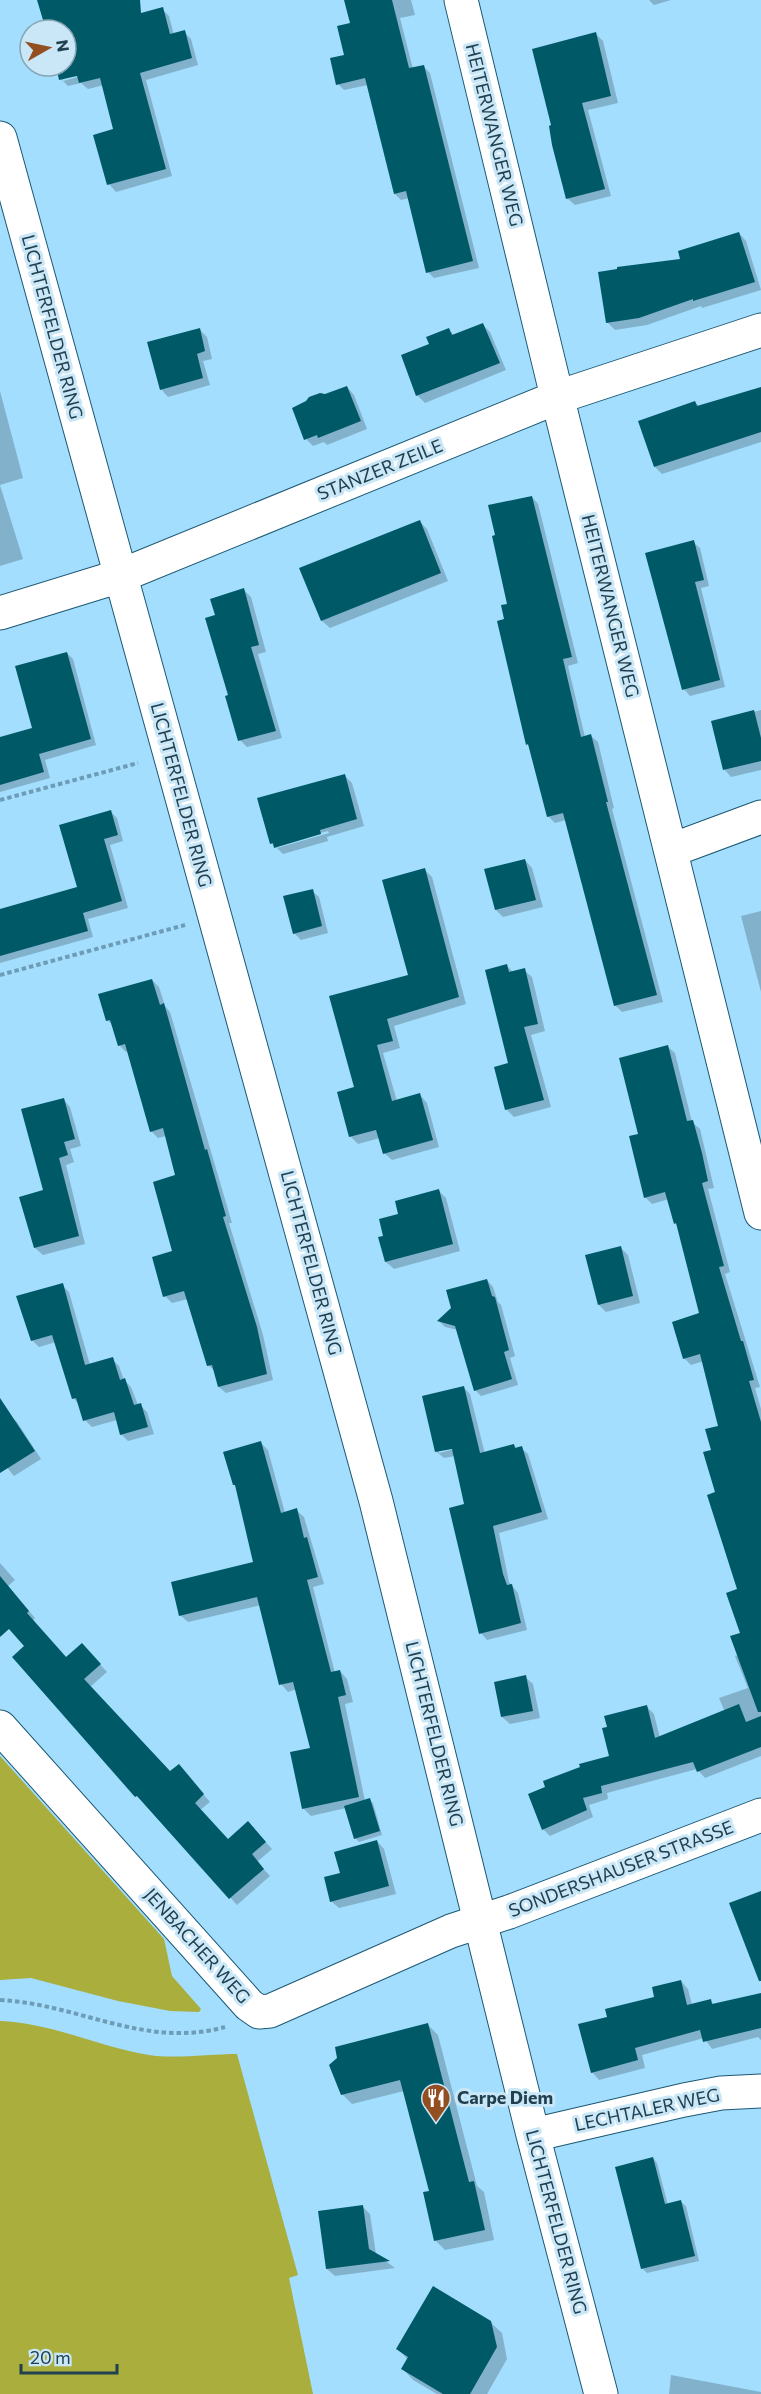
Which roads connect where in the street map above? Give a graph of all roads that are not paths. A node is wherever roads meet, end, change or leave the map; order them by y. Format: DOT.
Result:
graph roads {
  1 [pos="461,0"];
  2 [pos="0,138"];
  3 [pos="761,330"];
  4 [pos="558,397"];
  5 [pos="120,576"];
  6 [pos="0,613"];
  7 [pos="761,817"];
  8 [pos="672,850"];
  9 [pos="761,1213"];
  10 [pos="0,1727"];
  11 [pos="761,1815"];
  12 [pos="481,1921"];
  13 [pos="761,2091"];
  14 [pos="533,2135"];
  15 [pos="601,2394"];
  1 -- 4 [label="street, HEITERWANGER WEG"];
  2 -- 5 [label="street, LICHTERFELDER RING"];
  3 -- 4 [label="street, STANZER ZEILE"];
  4 -- 5 [label="street, STANZER ZEILE"];
  4 -- 8 [label="street, HEITERWANGER WEG"];
  5 -- 6 [label="street, STANZER ZEILE"];
  5 -- 12 [label="street, LICHTERFELDER RING"];
  7 -- 8 [label="street"];
  8 -- 9 [label="street, HEITERWANGER WEG"];
  10 -- 12 [label="street, JENBACHER WEG"];
  11 -- 12 [label="street, SONDERSHAUSER STRASSE"];
  12 -- 14 [label="street, LICHTERFELDER RING"];
  13 -- 14 [label="street, LECHTALER WEG"];
  14 -- 15 [label="street, LICHTERFELDER RING"];
}
